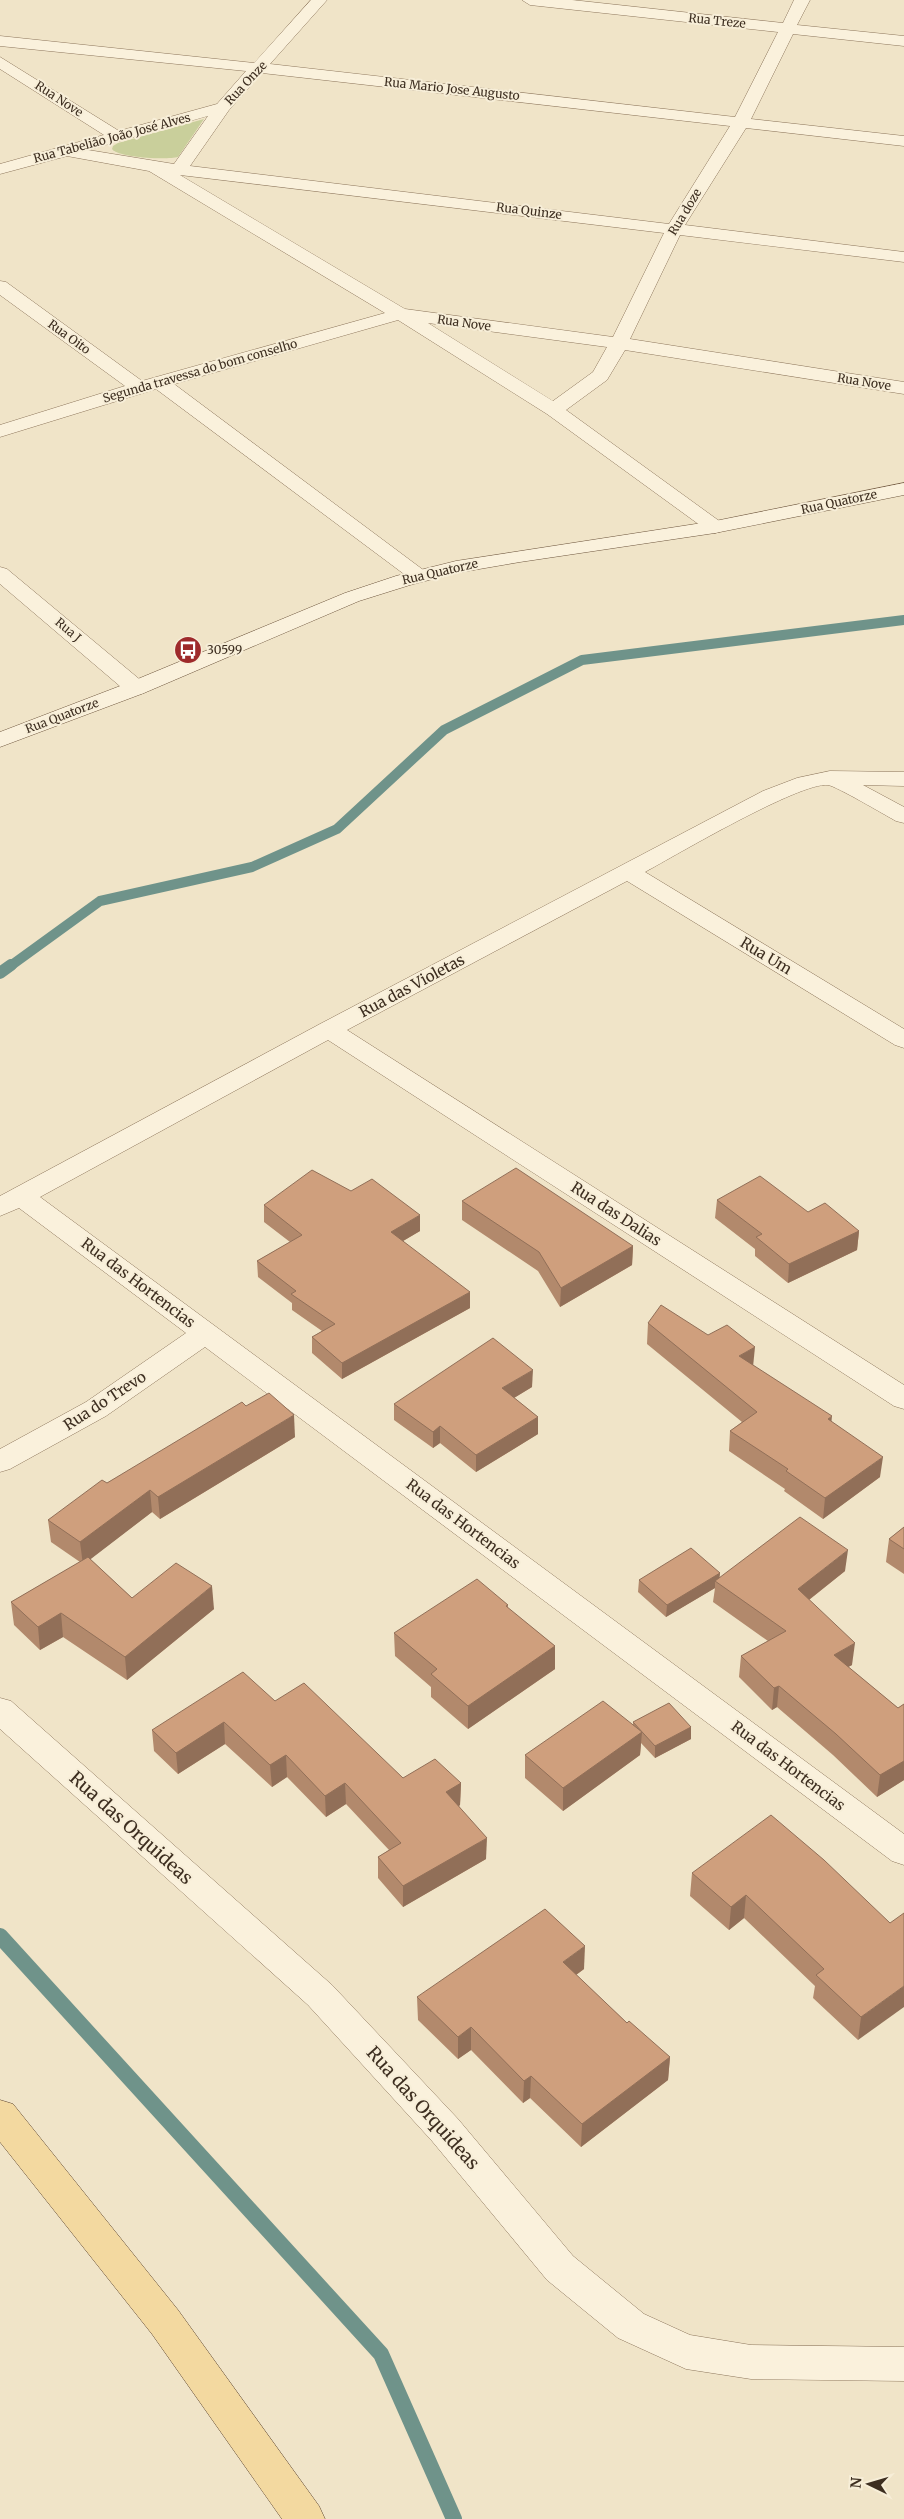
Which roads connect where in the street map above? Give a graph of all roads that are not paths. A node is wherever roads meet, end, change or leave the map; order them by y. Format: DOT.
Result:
graph roads {
  1 [pos="319,0"];
  2 [pos="530,0"];
  3 [pos="802,0"];
  4 [pos="789,29"];
  5 [pos="0,41"];
  6 [pos="904,41"];
  7 [pos="0,62"];
  8 [pos="260,68"];
  9 [pos="223,107"];
  10 [pos="741,122"];
  11 [pos="118,137"];
  12 [pos="904,141"];
  13 [pos="69,151"];
  14 [pos="154,167"];
  15 [pos="0,169"];
  16 [pos="179,170"];
  17 [pos="675,228"];
  18 [pos="904,257"];
  19 [pos="0,286"];
  20 [pos="400,314"];
  21 [pos="618,343"];
  22 [pos="158,382"];
  23 [pos="139,388"];
  24 [pos="904,388"];
  25 [pos="554,410"];
  26 [pos="0,431"];
  27 [pos="904,488"];
  28 [pos="715,527"];
  29 [pos="0,573"];
  30 [pos="419,576"];
  31 [pos="136,688"];
  32 [pos="0,740"];
  33 [pos="830,778"];
  34 [pos="904,779"];
  35 [pos="904,816"];
  36 [pos="628,872"];
  37 [pos="328,1029"];
  38 [pos="904,1040"];
  39 [pos="11,1202"];
  40 [pos="206,1333"];
  41 [pos="904,1399"];
  42 [pos="0,1462"];
  43 [pos="0,1710"];
  44 [pos="904,1852"];
  45 [pos="0,2115"];
  46 [pos="904,2364"];
  47 [pos="305,2519"];
  1 -- 8 [label="street, Rua Onze"];
  2 -- 4 [label="street, Rua Treze"];
  3 -- 4 [label="street, Rua doze"];
  4 -- 6 [label="street, Rua Treze"];
  4 -- 10 [label="street, Rua doze"];
  5 -- 8 [label="street, Rua Mario Jose Augusto"];
  7 -- 11 [label="street, Rua Nove"];
  8 -- 9 [label="street, Rua Onze"];
  8 -- 10 [label="street, Rua Mario Jose Augusto"];
  9 -- 11 [label="street, Rua Tabelião João José Alves"];
  9 -- 16 [label="street, Rua Onze"];
  10 -- 12 [label="street, Rua Mario Jose Augusto"];
  10 -- 17 [label="street, Rua doze"];
  11 -- 13 [label="street, Rua Tabelião João José Alves"];
  13 -- 14 [label="street, Rua Quinze"];
  13 -- 15 [label="street, Rua Tabelião João José Alves"];
  14 -- 16 [label="street, Rua Quinze"];
  14 -- 20 [label="street"];
  16 -- 17 [label="street, Rua Quinze"];
  17 -- 18 [label="street, Rua Quinze"];
  17 -- 21 [label="street, Rua doze"];
  19 -- 23 [label="street, Rua Oito"];
  20 -- 21 [label="street, Rua Nove"];
  20 -- 22 [label="street, Segunda travessa do bom conselho"];
  20 -- 25 [label="street, Rua Nove"];
  21 -- 24 [label="street, Rua Nove"];
  21 -- 25 [label="street, Rua doze"];
  22 -- 23 [label="street, Segunda travessa do bom conselho"];
  22 -- 30 [label="street"];
  23 -- 26 [label="street, Segunda travessa do bom conselho"];
  25 -- 28 [label="street, Rua Nove"];
  27 -- 28 [label="street, Rua Quatorze"];
  28 -- 30 [label="street, Rua Quatorze"];
  29 -- 31 [label="street, Rua J"];
  30 -- 31 [label="street, Rua Quatorze"];
  31 -- 32 [label="street, Rua Quatorze"];
  33 -- 34 [label="street, Rua das Violetas"];
  33 -- 35 [label="street"];
  33 -- 36 [label="street, Rua das Violetas"];
  36 -- 37 [label="street, Rua das Violetas"];
  36 -- 38 [label="street, Rua Um"];
  37 -- 39 [label="street, Rua das Violetas"];
  37 -- 41 [label="street, Rua das Dalias"];
  39 -- 40 [label="street, Rua das Hortencias"];
  40 -- 42 [label="street, Rua do Trevo"];
  40 -- 44 [label="street, Rua das Hortencias"];
  43 -- 46 [label="street, Rua das Orquideas"];
  45 -- 47 [label="main road"];
}
